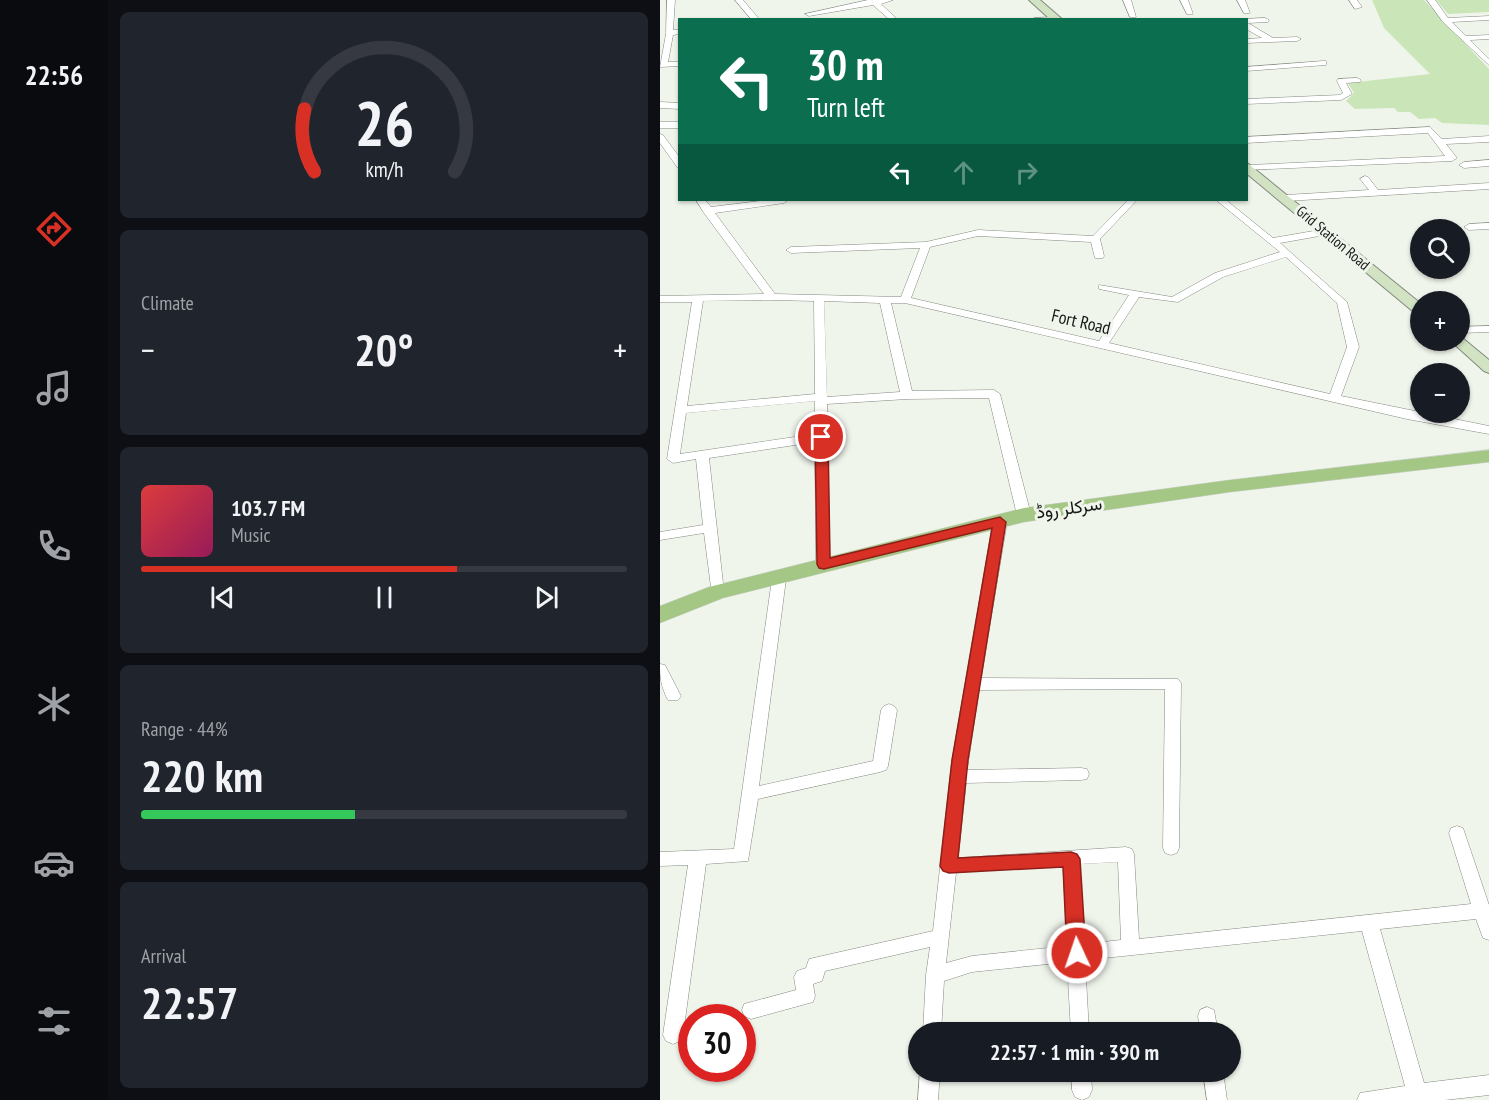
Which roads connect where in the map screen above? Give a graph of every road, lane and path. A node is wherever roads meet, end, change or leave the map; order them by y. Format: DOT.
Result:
graph roads {
  1 [pos="670,0"];
  2 [pos="739,0"];
  3 [pos="889,0"];
  4 [pos="1034,0"];
  5 [pos="1127,0"];
  6 [pos="1184,0"];
  7 [pos="1241,0"];
  8 [pos="1431,0"];
  9 [pos="873,1"];
  10 [pos="1247,11"];
  11 [pos="1190,12"];
  12 [pos="809,14"];
  13 [pos="1133,15"];
  14 [pos="755,18"];
  15 [pos="893,18"];
  16 [pos="1056,18"];
  17 [pos="1489,18"];
  18 [pos="1265,20"];
  19 [pos="1446,20"];
  20 [pos="1248,23"];
  21 [pos="1248,24"];
  22 [pos="678,32"];
  23 [pos="660,33"];
  24 [pos="670,33"];
  25 [pos="1489,37"];
  26 [pos="1466,38"];
  27 [pos="1297,39"];
  28 [pos="1272,40"];
  29 [pos="1248,41"];
  30 [pos="1323,63"];
  31 [pos="1489,63"];
  32 [pos="678,64"];
  33 [pos="662,65"];
  34 [pos="1248,69"];
  35 [pos="1357,80"];
  36 [pos="1248,102"];
  37 [pos="660,105"];
  38 [pos="678,106"];
  39 [pos="660,125"];
  40 [pos="678,125"];
  41 [pos="660,137"];
  42 [pos="1489,139"];
  43 [pos="1248,140"];
  44 [pos="1439,142"];
  45 [pos="678,162"];
  46 [pos="1489,163"];
  47 [pos="1464,165"];
  48 [pos="1248,167"];
  49 [pos="1365,179"];
  50 [pos="1489,186"];
  51 [pos="1376,193"];
  52 [pos="1286,198"];
  53 [pos="702,201"];
  54 [pos="777,201"];
  55 [pos="1132,201"];
  56 [pos="1222,201"];
  57 [pos="707,211"];
  58 [pos="1489,226"];
  59 [pos="1470,227"];
  60 [pos="1324,232"];
  61 [pos="1095,239"];
  62 [pos="1271,241"];
  63 [pos="926,245"];
  64 [pos="790,250"];
  65 [pos="1288,253"];
  66 [pos="1099,256"];
  67 [pos="1103,287"];
  68 [pos="1136,293"];
  69 [pos="772,297"];
  70 [pos="698,298"];
  71 [pos="819,298"];
  72 [pos="660,299"];
  73 [pos="885,299"];
  74 [pos="905,300"];
  75 [pos="1410,302"];
  76 [pos="1489,329"];
  77 [pos="1470,330"];
  78 [pos="1102,345"];
  79 [pos="1470,351"];
  80 [pos="1489,368"];
  81 [pos="907,395"];
  82 [pos="1334,398"];
  83 [pos="821,399"];
  84 [pos="682,410"];
  85 [pos="1489,430"];
  86 [pos="821,437"];
  87 [pos="702,455"];
  88 [pos="1489,456"];
  89 [pos="1024,515"];
  90 [pos="1000,522"];
  91 [pos="709,528"];
  92 [pos="660,536"];
  93 [pos="824,564"];
  94 [pos="779,579"];
  95 [pos="717,592"];
  96 [pos="660,615"];
  97 [pos="660,669"];
  98 [pos="973,684"];
  99 [pos="673,696"];
  100 [pos="889,710"];
  101 [pos="1081,774"];
  102 [pos="958,777"];
  103 [pos="751,794"];
  104 [pos="1457,833"];
  105 [pos="1171,848"];
  106 [pos="698,858"];
  107 [pos="660,859"];
  108 [pos="1071,859"];
  109 [pos="949,866"];
  110 [pos="1482,911"];
  111 [pos="1369,923"];
  112 [pos="1489,932"];
  113 [pos="941,937"];
  114 [pos="1130,947"];
  115 [pos="1077,953"];
  116 [pos="934,975"];
  117 [pos="756,1009"];
  118 [pos="932,1022"];
  119 [pos="1080,1022"];
  120 [pos="673,1035"];
  121 [pos="929,1082"];
  122 [pos="1214,1082"];
  123 [pos="1489,1085"];
  124 [pos="1417,1092"];
  125 [pos="928,1100"];
  126 [pos="1216,1100"];
  127 [pos="1367,1100"];
  1 -- 24 [label="street"];
  2 -- 14 [label="street"];
  3 -- 9 [label="street"];
  4 -- 16 [label="main road"];
  5 -- 13 [label="street"];
  6 -- 11 [label="street"];
  7 -- 10 [label="street"];
  8 -- 19 [label="street"];
  9 -- 12 [label="street"];
  9 -- 15 [label="street"];
  17 -- 19 [label="street"];
  18 -- 20 [label="street"];
  19 -- 26 [label="street"];
  21 -- 28 [label="street"];
  22 -- 24 [label="street"];
  23 -- 24 [label="street"];
  24 -- 33 [label="street"];
  25 -- 26 [label="street"];
  26 -- 31 [label="street"];
  27 -- 28 [label="street"];
  28 -- 29 [label="street"];
  30 -- 34 [label="street"];
  32 -- 33 [label="street"];
  35 -- 36 [label="street"];
  37 -- 38 [label="street"];
  39 -- 40 [label="street"];
  41 -- 45 [label="street"];
  42 -- 44 [label="street"];
  43 -- 44 [label="street"];
  44 -- 48 [label="street"];
  46 -- 47 [label="street"];
  48 -- 52 [label="main road, Grid Station Road"];
  49 -- 51 [label="street"];
  50 -- 51 [label="street"];
  51 -- 52 [label="street"];
  52 -- 60 [label="main road, Grid Station Road"];
  53 -- 57 [label="street"];
  54 -- 57 [label="street"];
  55 -- 61 [label="street"];
  56 -- 62 [label="street"];
  57 -- 69 [label="street"];
  58 -- 59 [label="street"];
  60 -- 62 [label="street"];
  60 -- 75 [label="main road, Grid Station Road"];
  61 -- 63 [label="street"];
  61 -- 66 [label="street"];
  62 -- 65 [label="street"];
  63 -- 64 [label="street"];
  63 -- 74 [label="street"];
  65 -- 68 [label="street"];
  65 -- 82 [label="street"];
  67 -- 68 [label="street"];
  68 -- 78 [label="street"];
  69 -- 70 [label="street, Fort Road"];
  69 -- 71 [label="street, Fort Road"];
  70 -- 72 [label="street, Fort Road"];
  70 -- 84 [label="street"];
  71 -- 73 [label="street, Fort Road"];
  71 -- 83 [label="street"];
  73 -- 74 [label="street, Fort Road"];
  73 -- 81 [label="street"];
  74 -- 78 [label="street, Fort Road"];
  76 -- 77 [label="street"];
  78 -- 82 [label="street, Fort Road"];
  79 -- 80 [label="main road"];
  81 -- 83 [label="street"];
  81 -- 89 [label="street"];
  82 -- 85 [label="street, Fort Road"];
  83 -- 84 [label="street"];
  83 -- 86 [label="street"];
  84 -- 87 [label="street"];
  86 -- 87 [label="street"];
  86 -- 93 [label="street"];
  87 -- 91 [label="street"];
  88 -- 89 [label="main road, سرکلر روڈ"];
  89 -- 90 [label="main road, سرکلر روڈ"];
  90 -- 93 [label="main road, سرکلر روڈ"];
  90 -- 98 [label="street"];
  91 -- 92 [label="street"];
  91 -- 95 [label="street"];
  93 -- 94 [label="main road, سرکلر روڈ"];
  94 -- 95 [label="main road, سرکلر روڈ"];
  94 -- 103 [label="street"];
  95 -- 96 [label="main road, سرکلر روڈ"];
  97 -- 99 [label="street"];
  98 -- 102 [label="street"];
  98 -- 105 [label="street"];
  100 -- 103 [label="street"];
  101 -- 102 [label="street"];
  102 -- 109 [label="street"];
  103 -- 106 [label="street"];
  104 -- 110 [label="street"];
  106 -- 107 [label="street"];
  106 -- 120 [label="street"];
  108 -- 109 [label="street"];
  108 -- 114 [label="street"];
  108 -- 115 [label="street"];
  109 -- 113 [label="street"];
  110 -- 111 [label="street"];
  110 -- 112 [label="street"];
  111 -- 114 [label="street"];
  111 -- 124 [label="street"];
  113 -- 116 [label="street"];
  113 -- 117 [label="street"];
  114 -- 115 [label="street"];
  115 -- 116 [label="street"];
  115 -- 119 [label="street"];
  116 -- 118 [label="street"];
  121 -- 125 [label="street"];
  122 -- 126 [label="street"];
  123 -- 124 [label="street"];
  124 -- 127 [label="street"];
}
